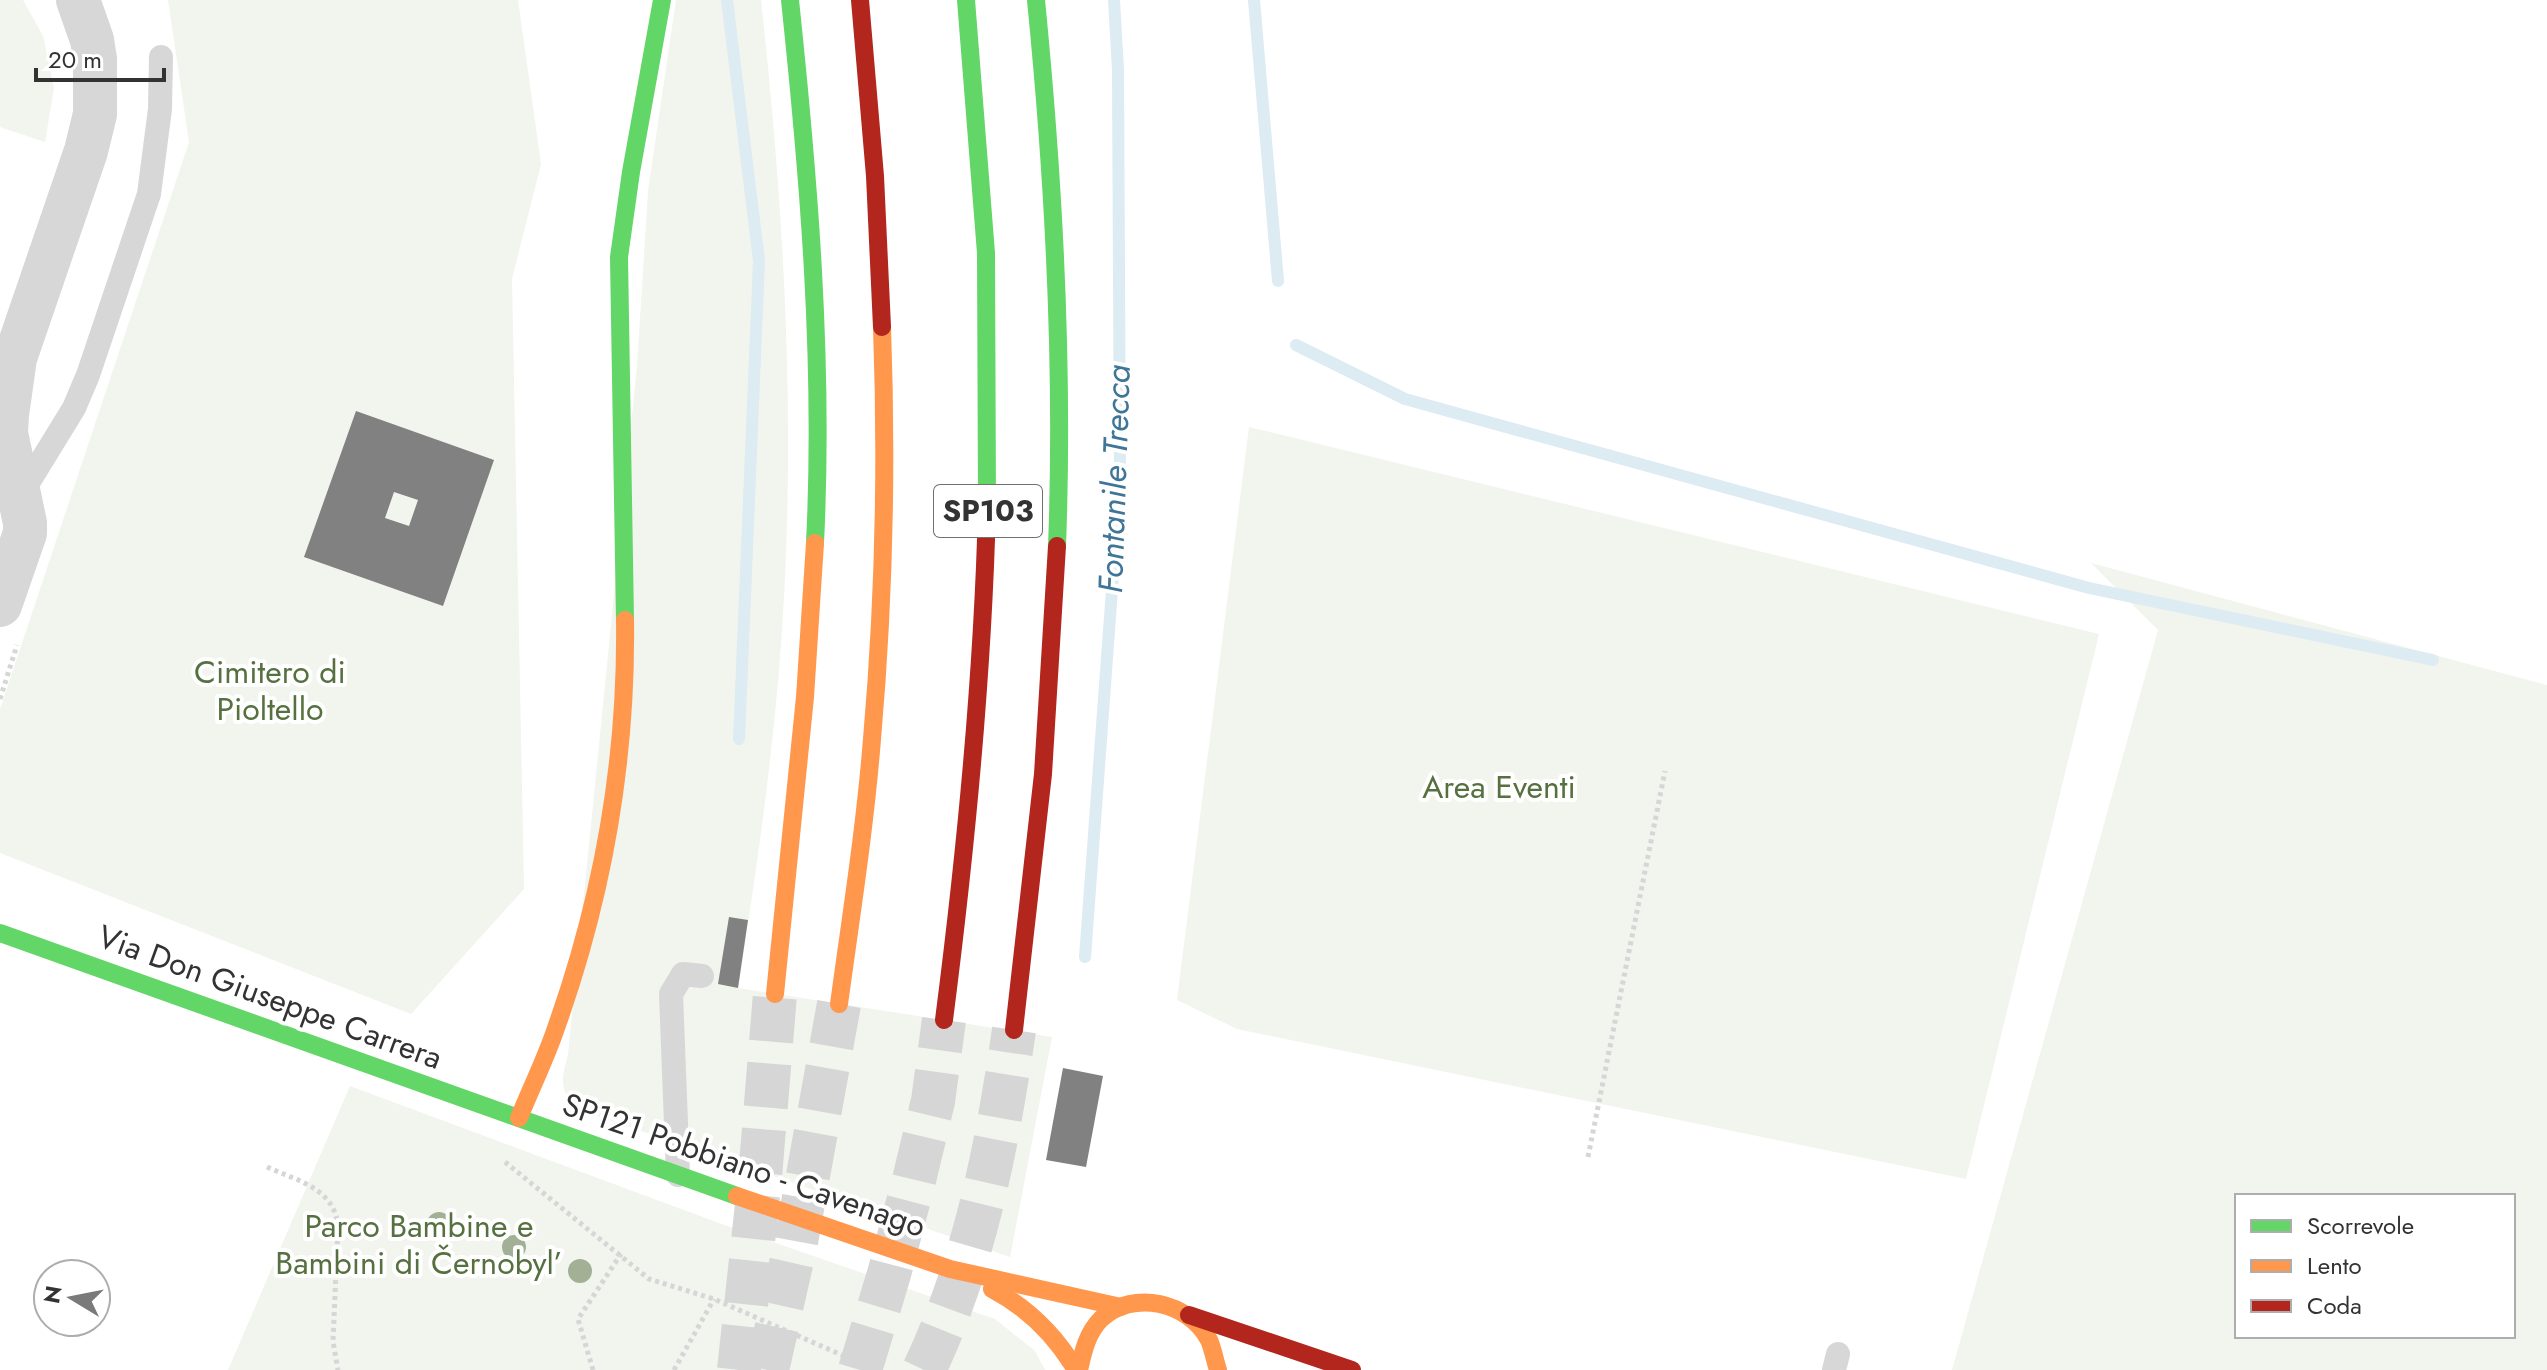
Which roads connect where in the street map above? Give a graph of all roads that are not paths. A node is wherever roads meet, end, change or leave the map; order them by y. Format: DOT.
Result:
graph roads {
  1 [pos="78,0"];
  2 [pos="662,0"];
  3 [pos="790,0"];
  4 [pos="860,0"];
  5 [pos="966,0"];
  6 [pos="1036,0"];
  7 [pos="161,57"];
  8 [pos="20,496"];
  9 [pos="0,605"];
  10 [pos="0,933"];
  11 [pos="702,976"];
  12 [pos="775,994"];
  13 [pos="839,1004"];
  14 [pos="944,1020"];
  15 [pos="1014,1030"];
  16 [pos="519,1118"];
  17 [pos="678,1175"];
  18 [pos="950,1269"];
  19 [pos="1121,1307"];
  20 [pos="1189,1315"];
  21 [pos="1078,1370"];
  22 [pos="1218,1370"];
  23 [pos="1352,1370"];
  1 -- 8 [label="street"];
  2 -- 16 [label="main road"];
  3 -- 12 [label="main road"];
  4 -- 13 [label="main road"];
  5 -- 14 [label="main road, SP103"];
  6 -- 15 [label="main road"];
  7 -- 8 [label="lane"];
  8 -- 9 [label="street"];
  10 -- 16 [label="main road, Via Don Giuseppe Carrera"];
  11 -- 17 [label="lane"];
  16 -- 17 [label="main road, SP121 Pobbiano - Cavenago"];
  17 -- 18 [label="main road, SP121 Pobbiano - Cavenago"];
  18 -- 19 [label="main road, SP121 Pobbiano - Cavenago"];
  18 -- 21 [label="main road, SP121 Pobbiano - Cavenago"];
  19 -- 20 [label="main road, SP121 Pobbiano - Cavenago"];
  19 -- 21 [label="main road, SP121 Pobbiano - Cavenago"];
  20 -- 22 [label="main road"];
  20 -- 23 [label="main road, SP121 Pobbiano - Cavenago"];
}
